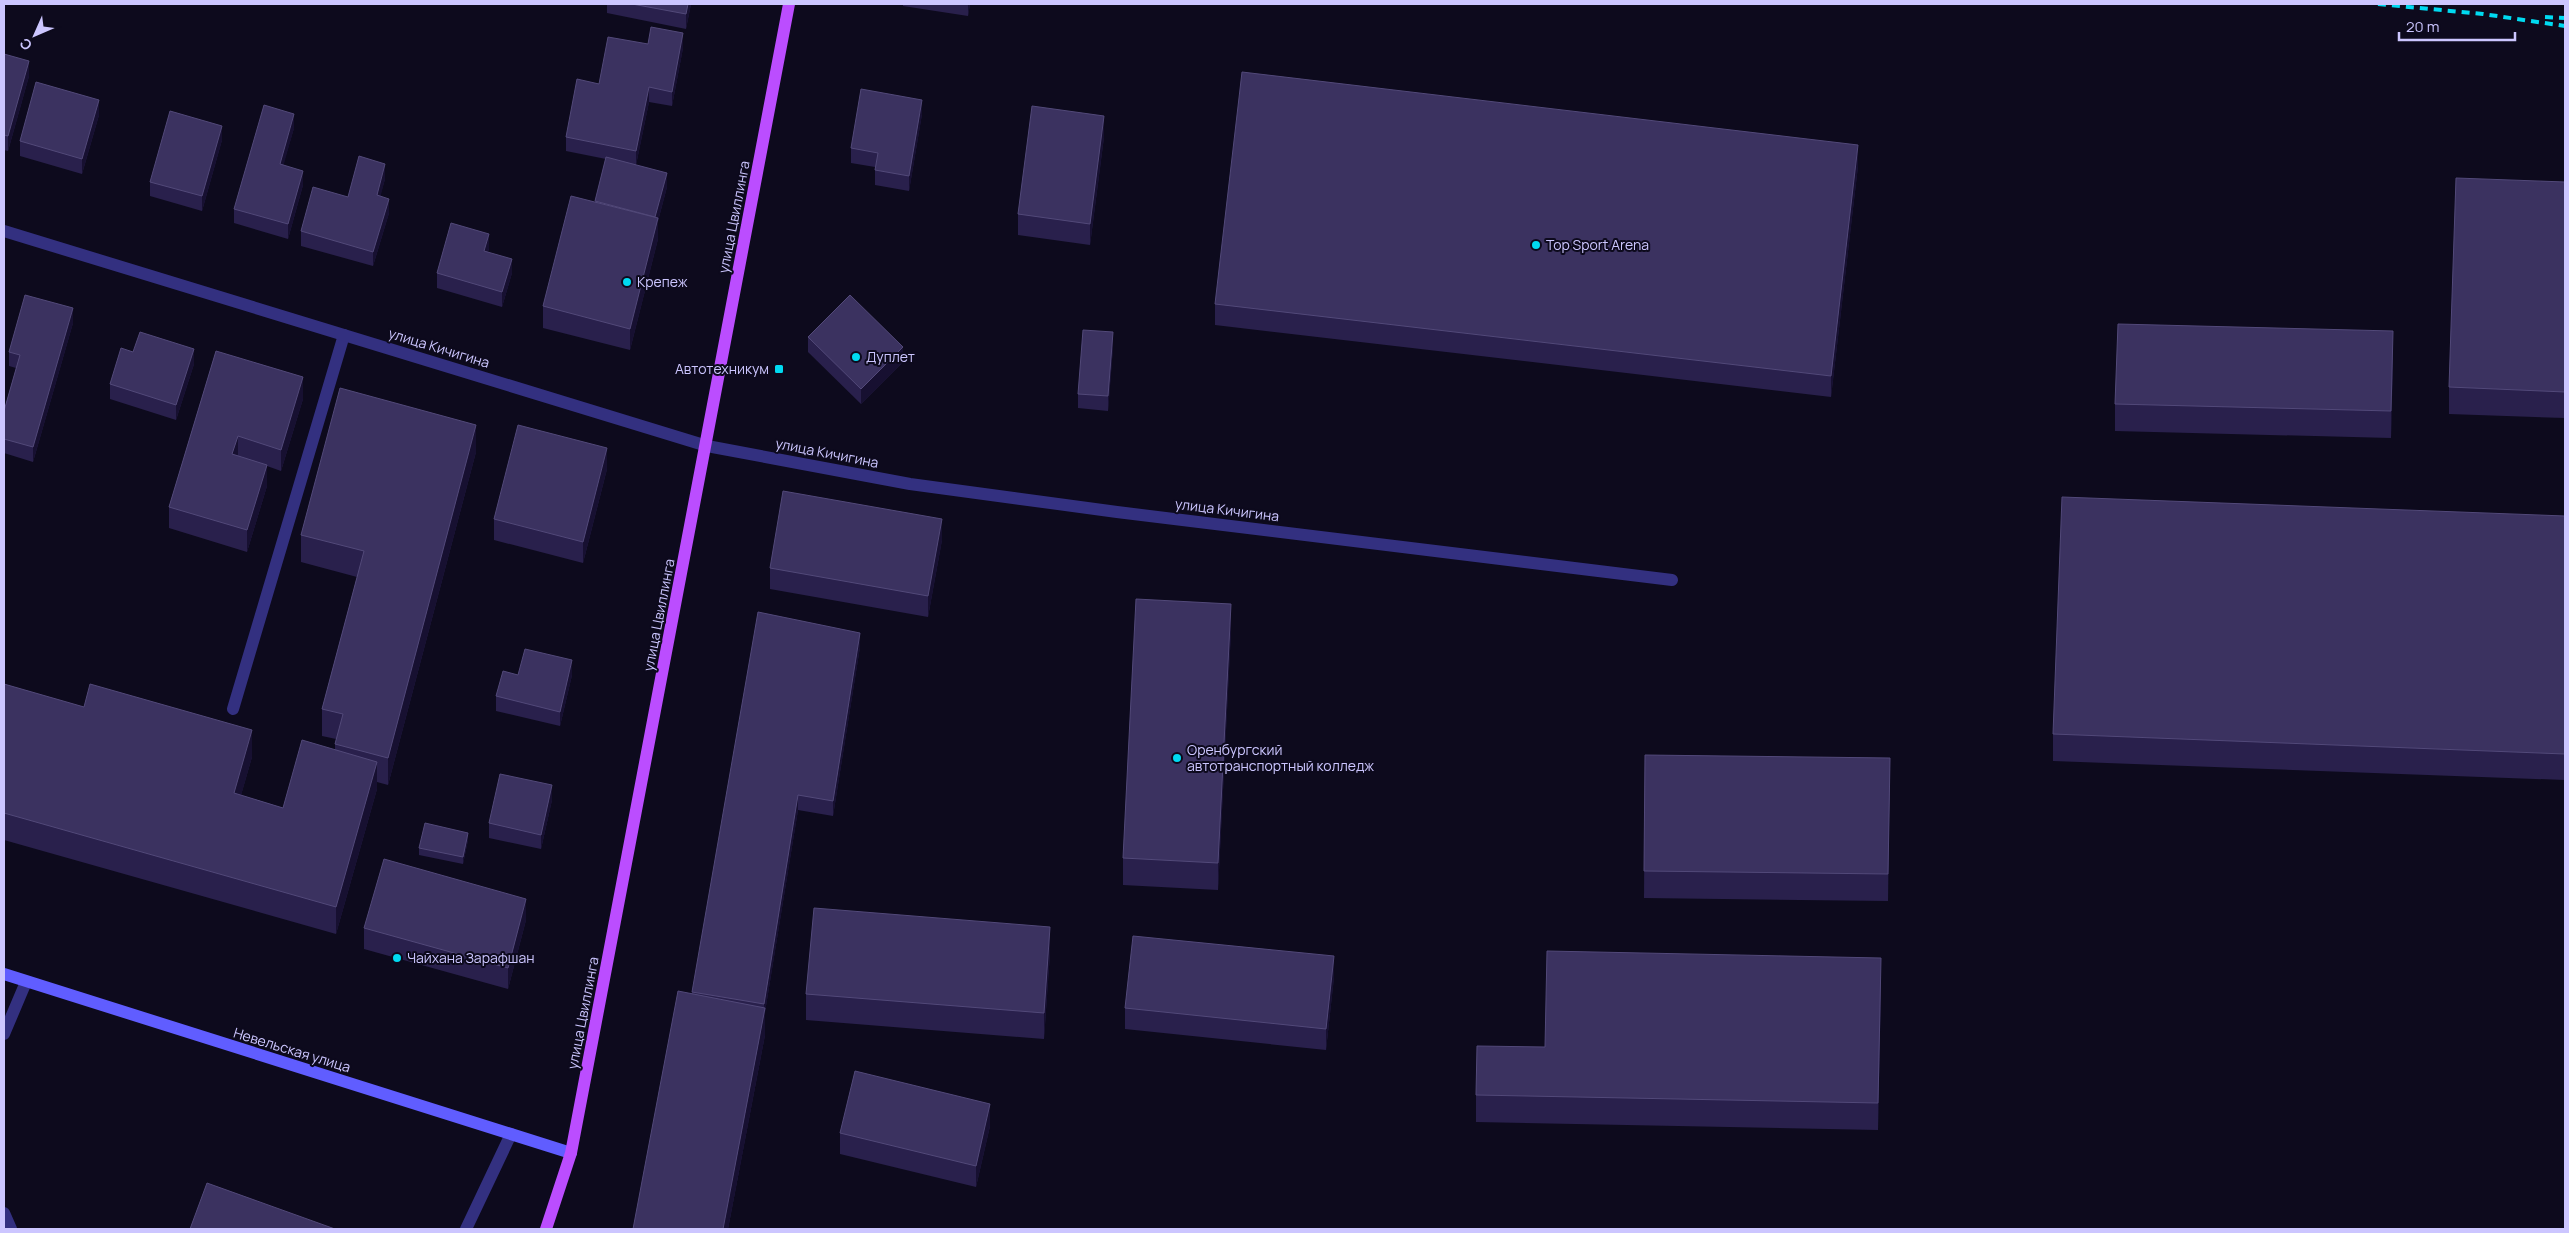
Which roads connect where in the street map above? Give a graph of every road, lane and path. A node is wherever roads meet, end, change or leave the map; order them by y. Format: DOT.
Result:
graph roads {
  1 [pos="789,4"];
  2 [pos="4,231"];
  3 [pos="344,335"];
  4 [pos="707,446"];
  5 [pos="1672,580"];
  6 [pos="233,709"];
  7 [pos="4,974"];
  8 [pos="26,982"];
  9 [pos="4,1034"];
  10 [pos="511,1134"];
  11 [pos="571,1153"];
  12 [pos="4,1213"];
  13 [pos="11,1229"];
  14 [pos="466,1229"];
  15 [pos="546,1229"];
  1 -- 4 [label="main road, улица Цвиллинга"];
  2 -- 3 [label="street, улица Кичигина"];
  3 -- 4 [label="street, улица Кичигина"];
  3 -- 6 [label="street"];
  4 -- 5 [label="street, улица Кичигина"];
  4 -- 11 [label="main road, улица Цвиллинга"];
  7 -- 8 [label="street, Невельская улица"];
  8 -- 9 [label="street"];
  8 -- 10 [label="street, Невельская улица"];
  10 -- 11 [label="street, Невельская улица"];
  10 -- 14 [label="street"];
  11 -- 15 [label="main road, улица Цвиллинга"];
  12 -- 13 [label="street"];
}
